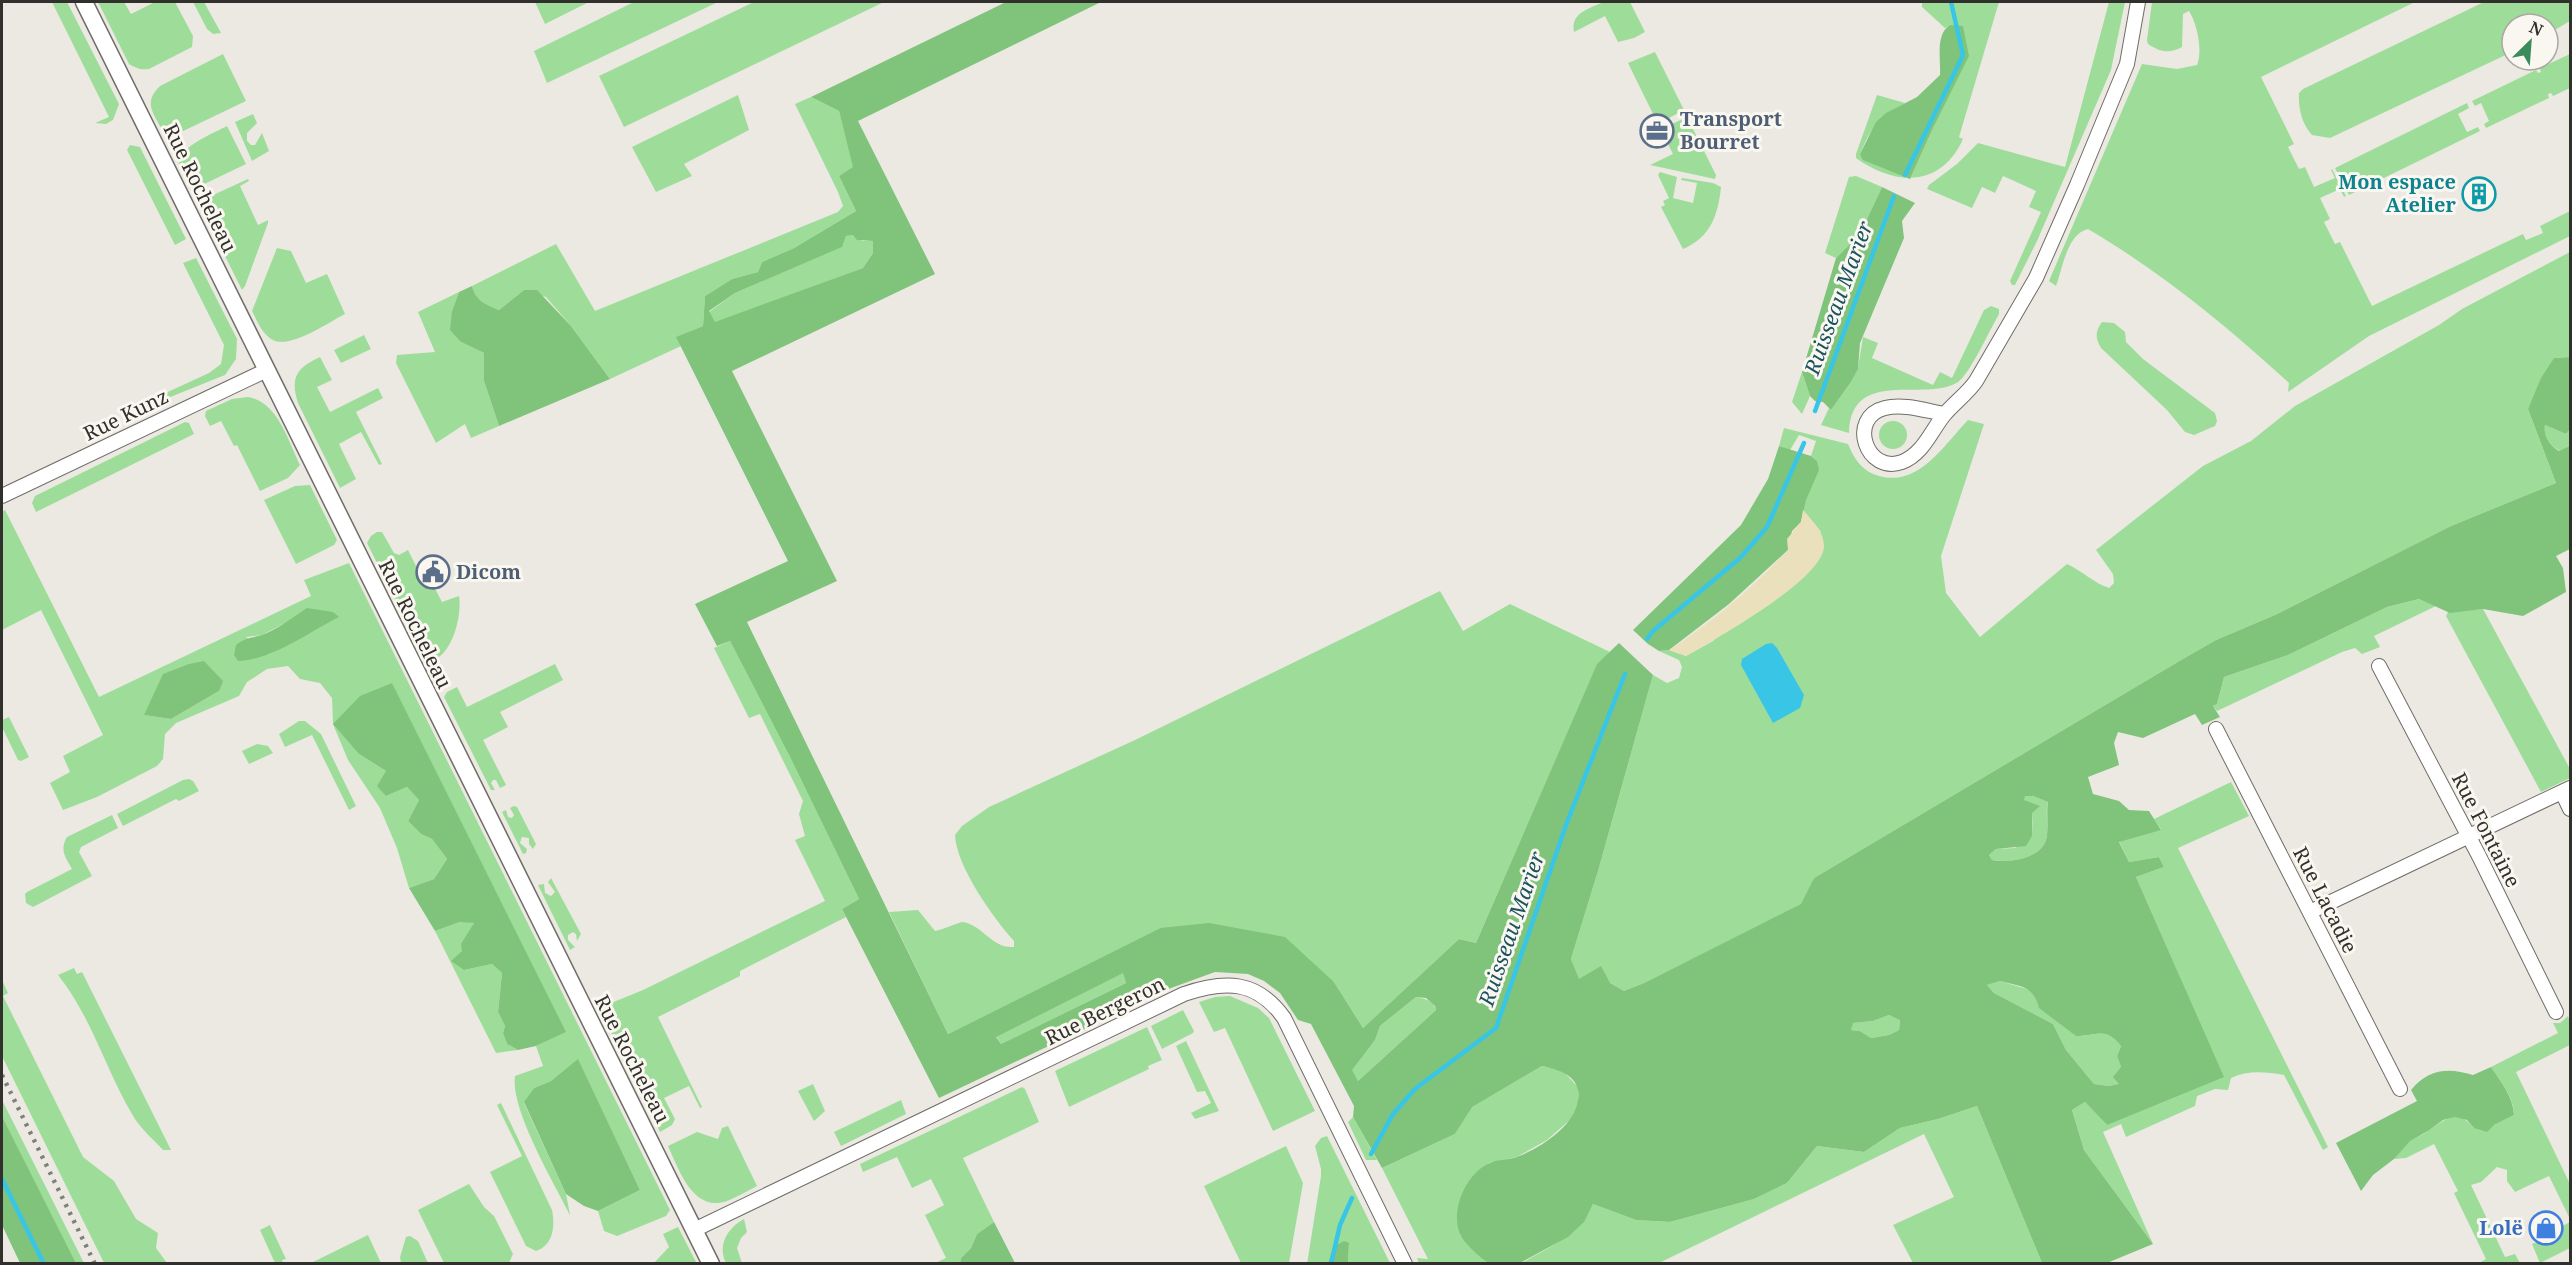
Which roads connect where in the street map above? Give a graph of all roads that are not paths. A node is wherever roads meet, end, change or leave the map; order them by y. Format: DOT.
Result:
graph roads {
  1 [pos="84,2"];
  2 [pos="2138,2"];
  3 [pos="267,370"];
  4 [pos="1945,414"];
  5 [pos="2,496"];
  6 [pos="2379,666"];
  7 [pos="2216,729"];
  8 [pos="2566,790"];
  9 [pos="2571,809"];
  10 [pos="2469,837"];
  11 [pos="2310,912"];
  12 [pos="2556,1012"];
  13 [pos="2400,1089"];
  14 [pos="694,1230"];
  15 [pos="711,1263"];
  16 [pos="1405,1263"];
  1 -- 3 [label="street, Rue Rocheleau"];
  2 -- 4 [label="street"];
  3 -- 5 [label="street, Rue Kunz"];
  3 -- 14 [label="street, Rue Rocheleau"];
  4 -- 4 [label="street"];
  6 -- 10 [label="street, Rue Fontaine"];
  7 -- 11 [label="street, Rue Lacadie"];
  8 -- 9 [label="street"];
  8 -- 10 [label="street"];
  10 -- 11 [label="street"];
  10 -- 12 [label="street, Rue Fontaine"];
  11 -- 13 [label="street, Rue Lacadie"];
  14 -- 15 [label="street, Rue Rocheleau"];
  14 -- 16 [label="street, Rue Bergeron"];
}
